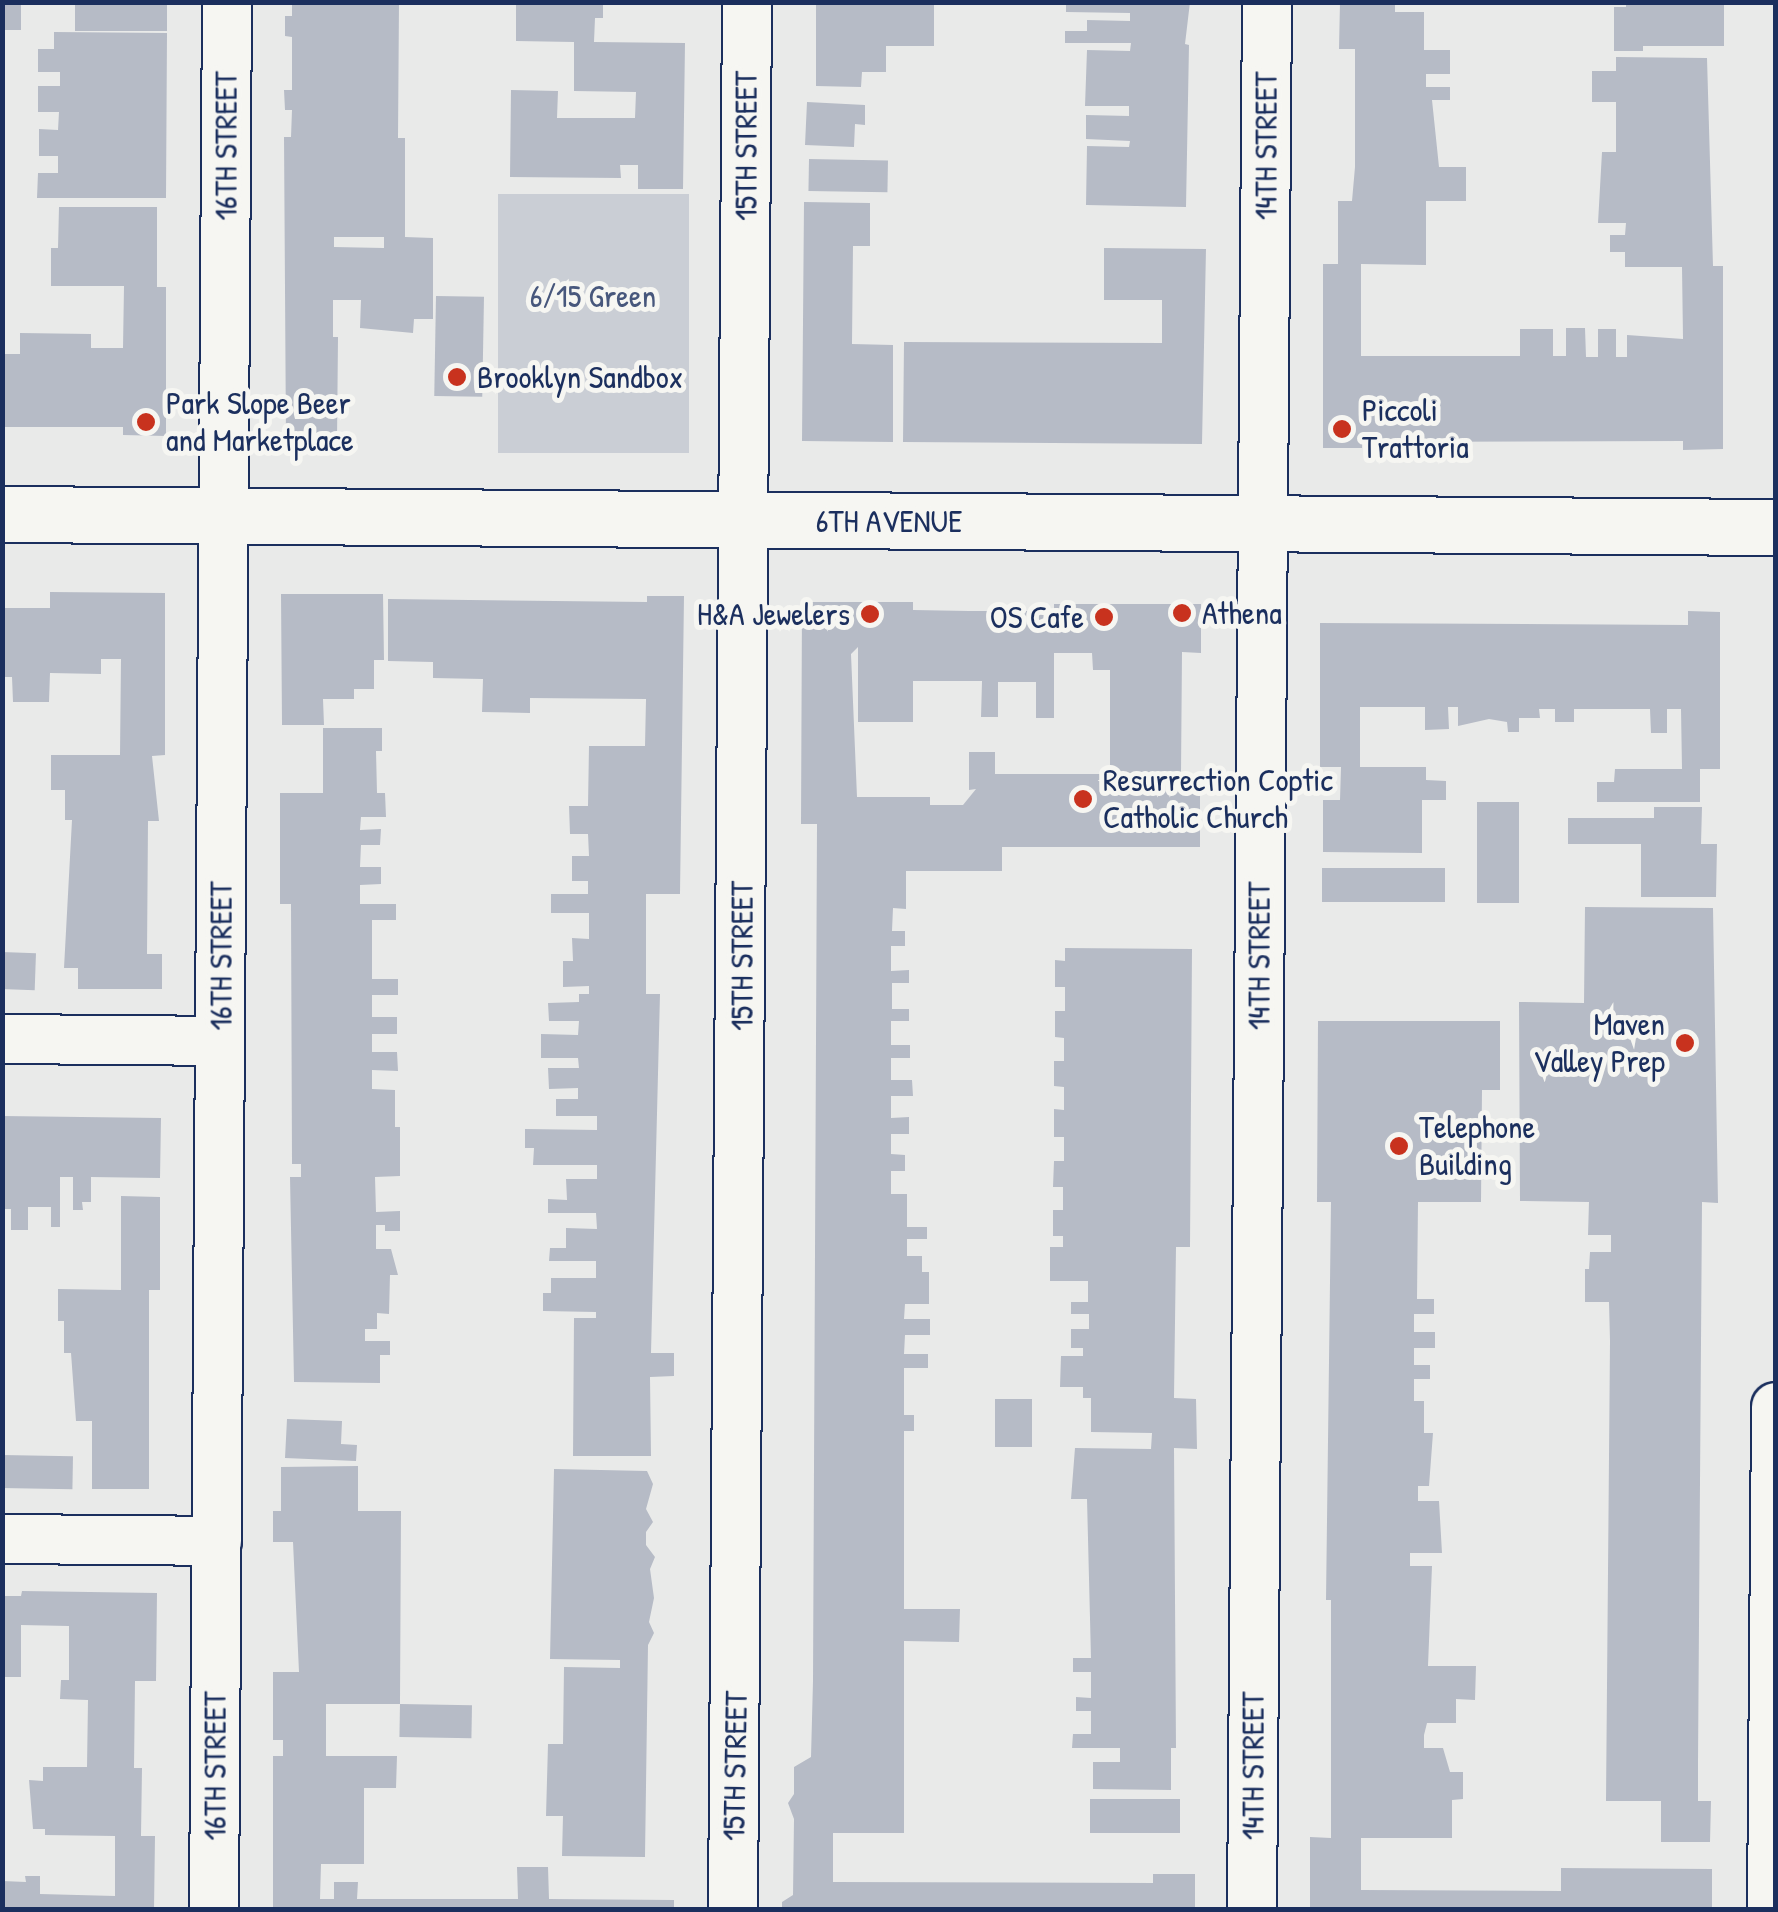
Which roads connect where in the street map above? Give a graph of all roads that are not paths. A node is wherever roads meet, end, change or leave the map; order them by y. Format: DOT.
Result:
graph roads {
  1 [pos="227,2"];
  2 [pos="747,2"];
  3 [pos="1267,2"];
  4 [pos="2,514"];
  5 [pos="224,517"];
  6 [pos="743,521"];
  7 [pos="1262,524"];
  8 [pos="1776,527"];
  9 [pos="2,1039"];
  10 [pos="220,1041"];
  11 [pos="1776,1407"];
  12 [pos="2,1539"];
  13 [pos="217,1541"];
  14 [pos="214,1910"];
  15 [pos="733,1910"];
  16 [pos="1252,1910"];
  17 [pos="1772,1910"];
  1 -- 5 [label="street, 16TH STREET"];
  2 -- 6 [label="street, 15TH STREET"];
  3 -- 7 [label="street, 14TH STREET"];
  4 -- 5 [label="street, 6TH AVENUE"];
  5 -- 6 [label="street, 6TH AVENUE"];
  5 -- 10 [label="street, 16TH STREET"];
  6 -- 7 [label="street, 6TH AVENUE"];
  6 -- 15 [label="street, 15TH STREET"];
  7 -- 8 [label="street, 6TH AVENUE"];
  7 -- 16 [label="street, 14TH STREET"];
  9 -- 10 [label="street"];
  10 -- 13 [label="street, 16TH STREET"];
  11 -- 17 [label="street"];
  12 -- 13 [label="street"];
  13 -- 14 [label="street, 16TH STREET"];
}
